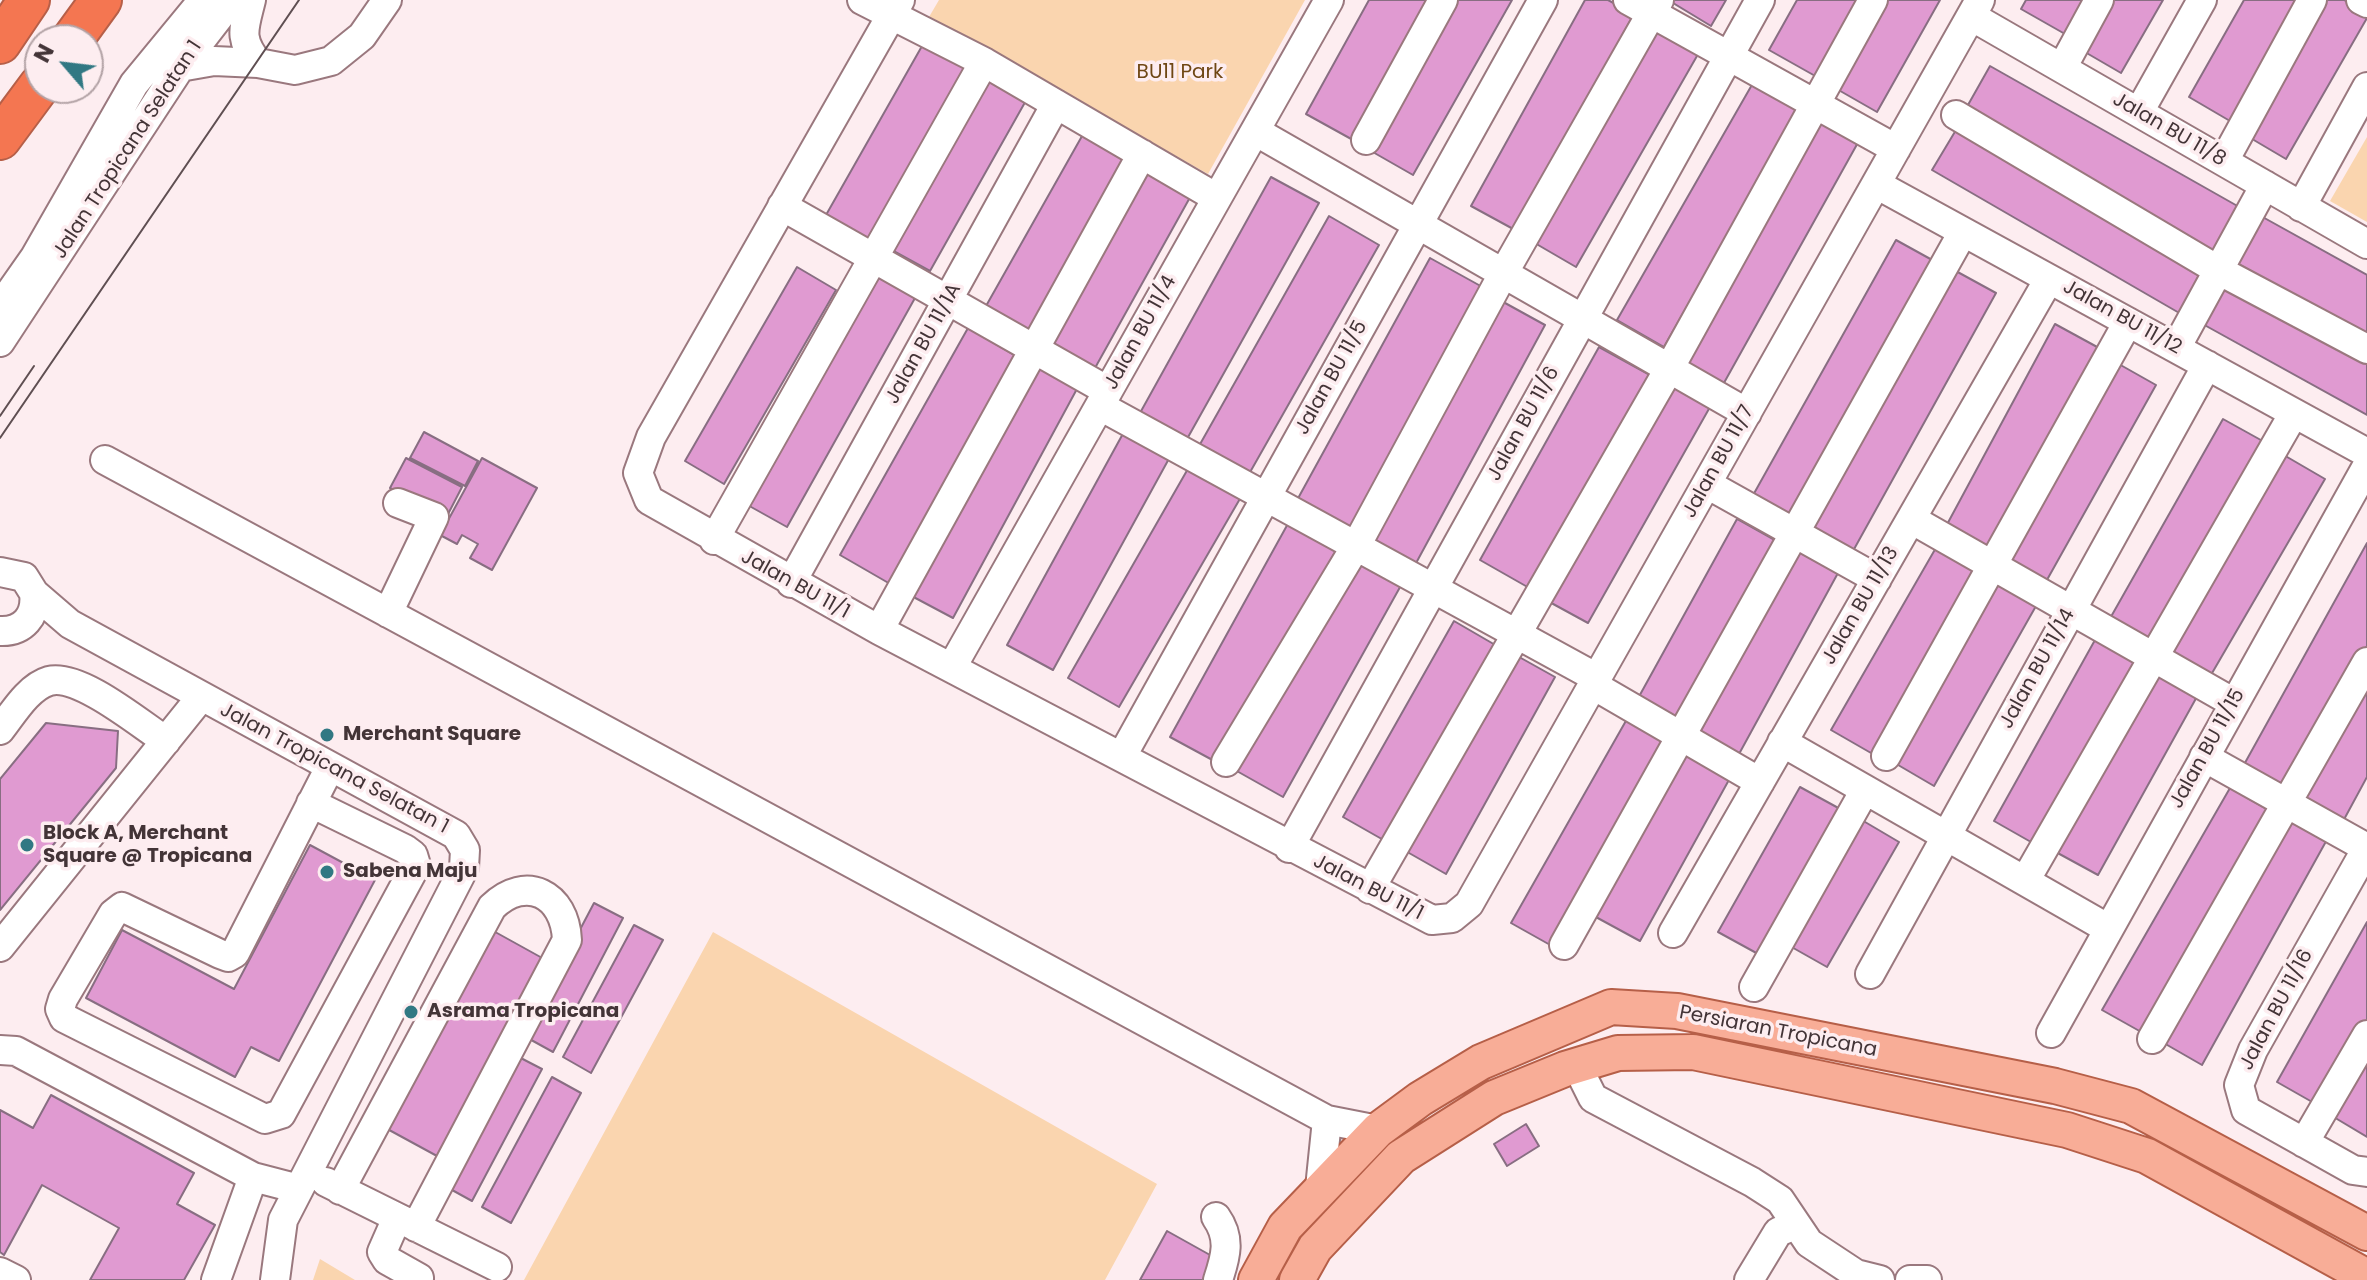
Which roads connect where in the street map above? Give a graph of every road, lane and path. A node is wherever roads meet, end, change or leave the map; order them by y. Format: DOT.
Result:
graph roads {
  1 [pos="29,0"];
  2 [pos="101,0"];
  3 [pos="203,0"];
  4 [pos="232,0"];
  5 [pos="251,0"];
  6 [pos="387,0"];
  7 [pos="862,0"];
  8 [pos="1329,0"];
  9 [pos="1443,0"];
  10 [pos="1543,0"];
  11 [pos="1760,0"];
  12 [pos="1873,0"];
  13 [pos="2099,0"];
  14 [pos="2202,0"];
  15 [pos="2312,0"];
  16 [pos="2361,0"];
  17 [pos="2367,3"];
  18 [pos="1646,4"];
  19 [pos="895,8"];
  20 [pos="1976,8"];
  21 [pos="84,24"];
  22 [pos="0,43"];
  23 [pos="1729,56"];
  24 [pos="984,62"];
  25 [pos="258,63"];
  26 [pos="181,66"];
  27 [pos="2062,68"];
  28 [pos="134,84"];
  29 [pos="2367,87"];
  30 [pos="26,104"];
  31 [pos="1056,104"];
  32 [pos="1815,104"];
  33 [pos="2139,112"];
  34 [pos="1956,115"];
  35 [pos="1255,131"];
  36 [pos="0,139"];
  37 [pos="1366,140"];
  38 [pos="1896,149"];
  39 [pos="1142,154"];
  40 [pos="2224,161"];
  41 [pos="1876,184"];
  42 [pos="2265,185"];
  43 [pos="1217,198"];
  44 [pos="782,206"];
  45 [pos="2301,207"];
  46 [pos="1418,225"];
  47 [pos="1963,232"];
  48 [pos="2367,244"];
  49 [pos="871,257"];
  50 [pos="2218,270"];
  51 [pos="1503,274"];
  52 [pos="2049,279"];
  53 [pos="948,300"];
  54 [pos="0,307"];
  55 [pos="1582,320"];
  56 [pos="2128,322"];
  57 [pos="0,342"];
  58 [pos="2176,348"];
  59 [pos="2367,349"];
  60 [pos="1035,350"];
  61 [pos="2207,365"];
  62 [pos="1669,369"];
  63 [pos="1104,399"];
  64 [pos="1747,413"];
  65 [pos="2294,413"];
  66 [pos="2367,453"];
  67 [pos="105,460"];
  68 [pos="2367,466"];
  69 [pos="1707,484"];
  70 [pos="1265,498"];
  71 [pos="398,503"];
  72 [pos="1911,519"];
  73 [pos="1794,533"];
  74 [pos="714,540"];
  75 [pos="1356,546"];
  76 [pos="1993,565"];
  77 [pos="2,570"];
  78 [pos="1877,579"];
  79 [pos="791,583"];
  80 [pos="1433,587"];
  81 [pos="34,593"];
  82 [pos="2071,610"];
  83 [pos="388,613"];
  84 [pos="70,624"];
  85 [pos="879,630"];
  86 [pos="9,632"];
  87 [pos="1516,633"];
  88 [pos="2153,657"];
  89 [pos="2367,662"];
  90 [pos="952,667"];
  91 [pos="1595,682"];
  92 [pos="201,697"];
  93 [pos="2234,703"];
  94 [pos="0,730"];
  95 [pos="1683,737"];
  96 [pos="166,741"];
  97 [pos="1782,742"];
  98 [pos="1122,756"];
  99 [pos="1886,756"];
  100 [pos="2204,757"];
  101 [pos="1226,762"];
  102 [pos="329,769"];
  103 [pos="1760,782"];
  104 [pos="1865,790"];
  105 [pos="311,803"];
  106 [pos="2286,803"];
  107 [pos="1946,836"];
  108 [pos="1289,848"];
  109 [pos="2367,848"];
  110 [pos="2025,881"];
  111 [pos="1370,889"];
  112 [pos="1452,918"];
  113 [pos="2107,928"];
  114 [pos="1673,933"];
  115 [pos="1564,945"];
  116 [pos="0,947"];
  117 [pos="1870,974"];
  118 [pos="1754,987"];
  119 [pos="1611,1007"];
  120 [pos="2051,1033"];
  121 [pos="1545,1034"];
  122 [pos="2367,1035"];
  123 [pos="2152,1039"];
  124 [pos="0,1050"];
  125 [pos="1618,1053"];
  126 [pos="1571,1067"];
  127 [pos="1327,1120"];
  128 [pos="1378,1130"];
  129 [pos="2304,1143"];
  130 [pos="2360,1171"];
  131 [pos="253,1177"];
  132 [pos="303,1181"];
  133 [pos="1320,1188"];
  134 [pos="340,1190"];
  135 [pos="1216,1217"];
  136 [pos="406,1222"];
  137 [pos="1795,1225"];
  138 [pos="2367,1233"];
  139 [pos="497,1267"];
  140 [pos="0,1272"];
  141 [pos="2367,1277"];
  142 [pos="419,1278"];
  143 [pos="16,1280"];
  144 [pos="216,1280"];
  145 [pos="275,1280"];
  146 [pos="1218,1280"];
  147 [pos="1256,1280"];
  148 [pos="1297,1280"];
  149 [pos="1749,1280"];
  150 [pos="1880,1280"];
  151 [pos="1910,1280"];
  152 [pos="1927,1280"];
  1 -- 22 [label="highway"];
  2 -- 21 [label="highway"];
  3 -- 28 [label="street, Jalan Tropicana Selatan 1"];
  4 -- 26 [label="street, Jalan Tropicana Selatan 1"];
  5 -- 25 [label="street"];
  6 -- 25 [label="street"];
  7 -- 19 [label="street"];
  8 -- 35 [label="street, Jalan BU 11/4"];
  9 -- 37 [label="street"];
  10 -- 46 [label="street, Jalan BU 11/5"];
  11 -- 23 [label="street, Jalan BU 11/6"];
  12 -- 32 [label="street"];
  13 -- 27 [label="street"];
  14 -- 33 [label="street"];
  15 -- 40 [label="street"];
  16 -- 17 [label="street"];
  18 -- 23 [label="street"];
  18 -- 51 [label="street"];
  19 -- 24 [label="street"];
  19 -- 44 [label="street, Jalan BU 11/1"];
  20 -- 27 [label="street, Jalan BU 11/8"];
  20 -- 38 [label="street, Jalan BU 11/7"];
  23 -- 32 [label="street"];
  23 -- 55 [label="street, Jalan BU 11/6"];
  24 -- 31 [label="street"];
  24 -- 49 [label="street"];
  25 -- 26 [label="street"];
  26 -- 28 [label="street"];
  26 -- 57 [label="street, Jalan Tropicana Selatan 1"];
  27 -- 33 [label="street, Jalan BU 11/8"];
  28 -- 54 [label="street, Jalan Tropicana Selatan 1"];
  29 -- 45 [label="street"];
  30 -- 36 [label="highway"];
  31 -- 39 [label="street"];
  31 -- 53 [label="street, Jalan BU 11/1A"];
  32 -- 38 [label="street"];
  32 -- 62 [label="street"];
  33 -- 40 [label="street, Jalan BU 11/8"];
  34 -- 50 [label="street"];
  35 -- 43 [label="street, Jalan BU 11/4"];
  35 -- 46 [label="street"];
  38 -- 41 [label="street, Jalan BU 11/7"];
  39 -- 43 [label="street"];
  39 -- 60 [label="street"];
  40 -- 42 [label="street, Jalan BU 11/8"];
  41 -- 47 [label="street, Jalan BU 11/12"];
  41 -- 64 [label="street, Jalan BU 11/7"];
  42 -- 45 [label="street, Jalan BU 11/8"];
  42 -- 50 [label="street"];
  43 -- 63 [label="street, Jalan BU 11/4"];
  44 -- 49 [label="street"];
  44 -- 74 [label="street, Jalan BU 11/1"];
  45 -- 48 [label="street, Jalan BU 11/8"];
  46 -- 51 [label="street"];
  46 -- 70 [label="street, Jalan BU 11/5"];
  47 -- 52 [label="street, Jalan BU 11/12"];
  47 -- 73 [label="street"];
  49 -- 53 [label="street"];
  49 -- 74 [label="street"];
  50 -- 58 [label="street"];
  50 -- 59 [label="street"];
  51 -- 55 [label="street"];
  51 -- 75 [label="street"];
  52 -- 56 [label="street, Jalan BU 11/12"];
  52 -- 72 [label="street, Jalan BU 11/13"];
  53 -- 60 [label="street"];
  53 -- 79 [label="street, Jalan BU 11/1A"];
  55 -- 62 [label="street"];
  55 -- 80 [label="street, Jalan BU 11/6"];
  56 -- 58 [label="street, Jalan BU 11/12"];
  56 -- 76 [label="street"];
  58 -- 61 [label="street, Jalan BU 11/12"];
  60 -- 63 [label="street"];
  60 -- 85 [label="street"];
  61 -- 65 [label="street, Jalan BU 11/12"];
  61 -- 82 [label="street, Jalan BU 11/14"];
  62 -- 64 [label="street"];
  62 -- 87 [label="street"];
  63 -- 70 [label="street"];
  63 -- 90 [label="street, Jalan BU 11/4"];
  64 -- 69 [label="street, Jalan BU 11/7"];
  65 -- 66 [label="street, Jalan BU 11/12"];
  65 -- 88 [label="street"];
  67 -- 83 [label="street"];
  68 -- 93 [label="street, Jalan BU 11/15"];
  69 -- 73 [label="street"];
  69 -- 91 [label="street, Jalan BU 11/7"];
  70 -- 75 [label="street"];
  70 -- 98 [label="street, Jalan BU 11/5"];
  71 -- 83 [label="street"];
  72 -- 76 [label="street"];
  72 -- 78 [label="street, Jalan BU 11/13"];
  73 -- 78 [label="street"];
  73 -- 95 [label="street"];
  74 -- 79 [label="street, Jalan BU 11/1"];
  75 -- 80 [label="street"];
  75 -- 101 [label="street"];
  76 -- 82 [label="street"];
  76 -- 99 [label="street"];
  77 -- 81 [label="street, Jalan Tropicana Selatan 1"];
  78 -- 97 [label="street, Jalan BU 11/13"];
  79 -- 85 [label="street, Jalan BU 11/1"];
  80 -- 87 [label="street"];
  80 -- 108 [label="street, Jalan BU 11/6"];
  81 -- 84 [label="street, Jalan Tropicana Selatan 1"];
  81 -- 86 [label="street"];
  82 -- 88 [label="street"];
  82 -- 107 [label="street, Jalan BU 11/14"];
  83 -- 127 [label="street"];
  84 -- 86 [label="street"];
  84 -- 92 [label="street, Jalan Tropicana Selatan 1"];
  85 -- 90 [label="street, Jalan BU 11/1"];
  87 -- 91 [label="street"];
  87 -- 111 [label="street"];
  88 -- 93 [label="street"];
  88 -- 110 [label="street"];
  89 -- 106 [label="street"];
  90 -- 98 [label="street, Jalan BU 11/1"];
  91 -- 95 [label="street"];
  91 -- 112 [label="street, Jalan BU 11/7"];
  92 -- 96 [label="street, Jalan Tropicana Selatan 1"];
  92 -- 102 [label="street, Jalan Tropicana Selatan 1"];
  93 -- 100 [label="street, Jalan BU 11/15"];
  94 -- 96 [label="street"];
  95 -- 103 [label="street"];
  95 -- 115 [label="street"];
  96 -- 116 [label="street, Jalan Tropicana Selatan 1"];
  97 -- 103 [label="street, Jalan BU 11/13"];
  97 -- 104 [label="street"];
  98 -- 108 [label="street, Jalan BU 11/1"];
  100 -- 106 [label="street"];
  100 -- 113 [label="street, Jalan BU 11/15"];
  102 -- 105 [label="street"];
  102 -- 132 [label="street, Jalan Tropicana Selatan 1"];
  103 -- 114 [label="street, Jalan BU 11/13"];
  104 -- 107 [label="street"];
  104 -- 118 [label="street"];
  105 -- 105 [label="street"];
  106 -- 109 [label="street"];
  106 -- 123 [label="street"];
  107 -- 110 [label="street"];
  107 -- 117 [label="street, Jalan BU 11/14"];
  108 -- 111 [label="street, Jalan BU 11/1"];
  109 -- 129 [label="street, Jalan BU 11/16"];
  110 -- 113 [label="street"];
  111 -- 112 [label="street, Jalan BU 11/1"];
  113 -- 120 [label="street, Jalan BU 11/15"];
  119 -- 121 [label="main road, Persiaran Tropicana"];
  119 -- 125 [label="main road"];
  119 -- 138 [label="main road, Persiaran Tropicana"];
  121 -- 126 [label="main road"];
  121 -- 128 [label="main road, Persiaran Tropicana"];
  122 -- 129 [label="street"];
  124 -- 131 [label="street"];
  125 -- 126 [label="main road, Persiaran Tropicana"];
  125 -- 141 [label="main road, Persiaran Tropicana"];
  126 -- 137 [label="street"];
  126 -- 148 [label="main road, Persiaran Tropicana"];
  127 -- 128 [label="street"];
  127 -- 133 [label="street"];
  128 -- 133 [label="main road, Persiaran Tropicana"];
  129 -- 130 [label="street, Jalan BU 11/16"];
  131 -- 132 [label="street"];
  131 -- 144 [label="street"];
  132 -- 134 [label="street"];
  132 -- 145 [label="street, Jalan Tropicana Selatan 1"];
  133 -- 147 [label="main road, Persiaran Tropicana"];
  134 -- 136 [label="street"];
  134 -- 136 [label="street"];
  135 -- 146 [label="street"];
  136 -- 139 [label="street"];
  136 -- 142 [label="street"];
  137 -- 149 [label="street"];
  137 -- 150 [label="street"];
  140 -- 143 [label="street"];
  151 -- 152 [label="street"];
}
